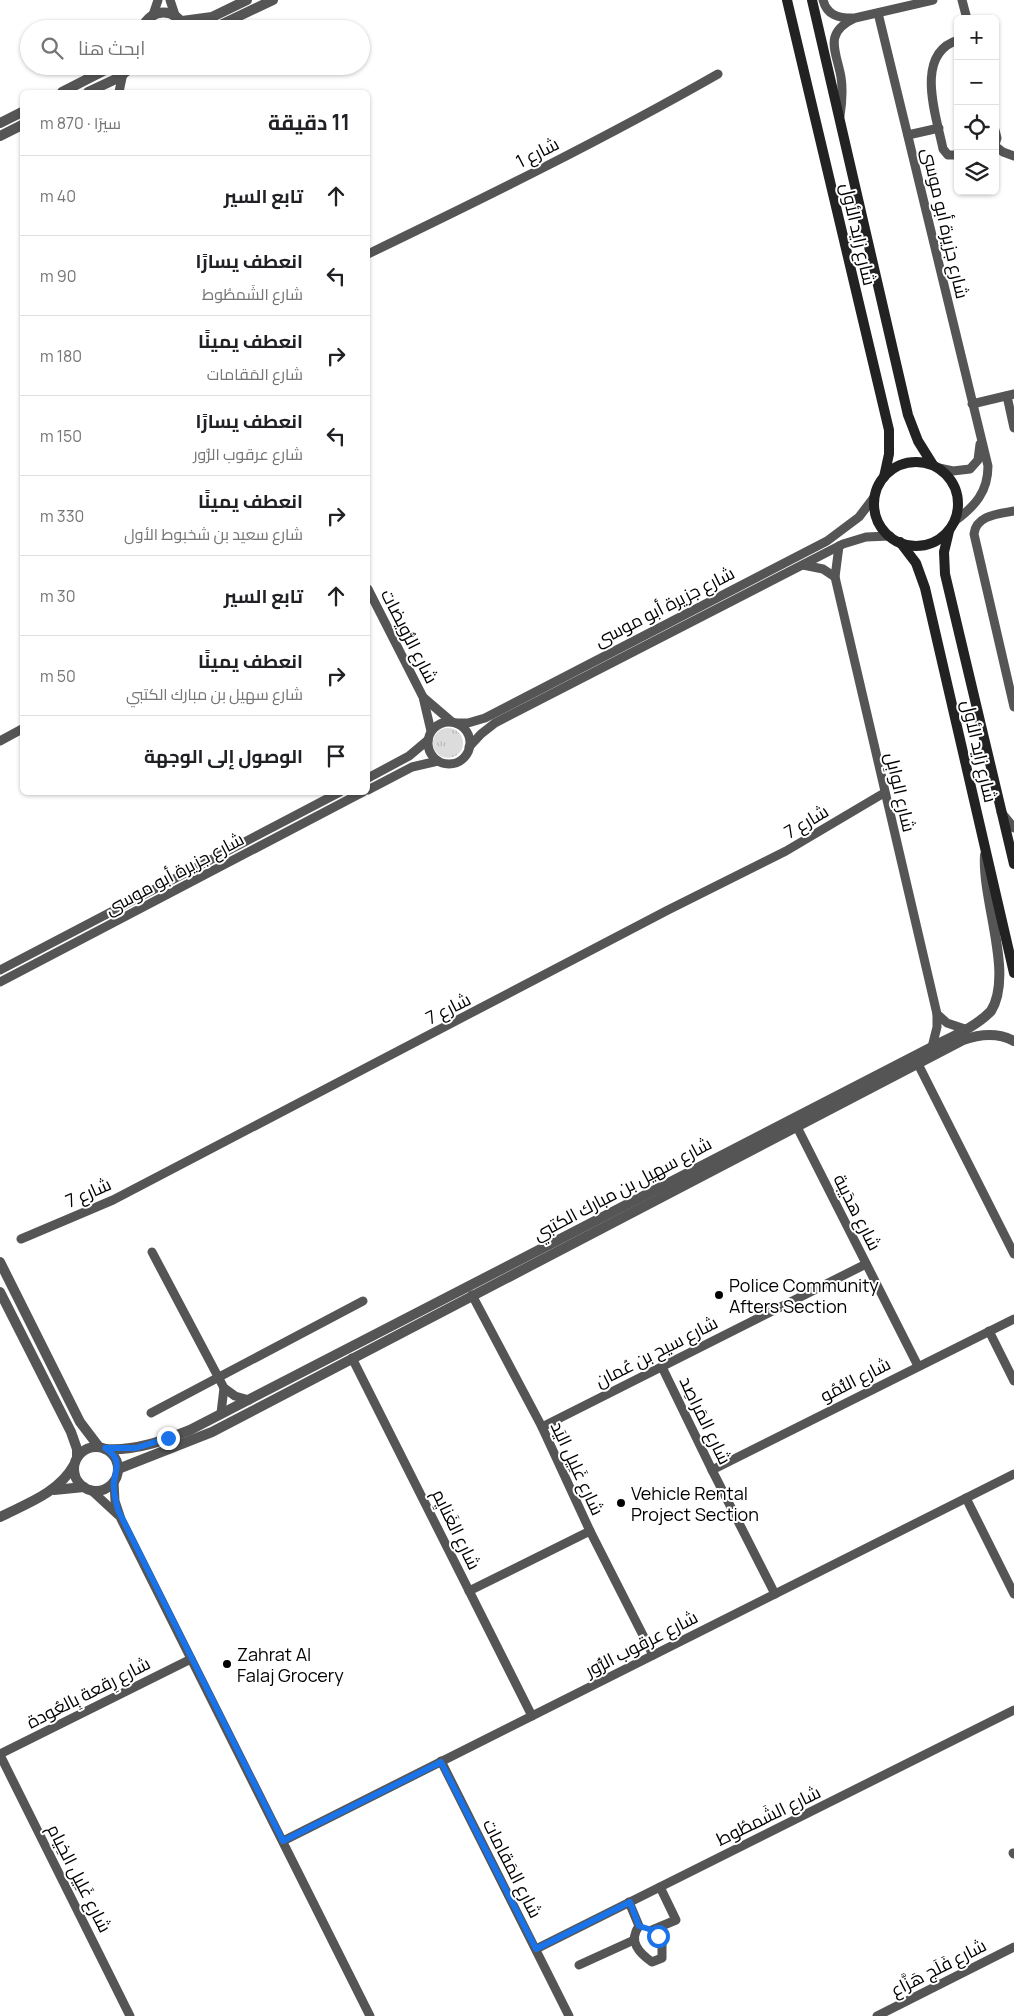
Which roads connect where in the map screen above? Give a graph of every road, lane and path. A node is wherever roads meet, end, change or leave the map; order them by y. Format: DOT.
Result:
graph roads {
  1 [pos="158,0"];
  2 [pos="170,0"];
  3 [pos="247,0"];
  4 [pos="273,0"];
  5 [pos="787,0"];
  6 [pos="812,0"];
  7 [pos="823,0"];
  8 [pos="933,0"];
  9 [pos="962,0"];
  10 [pos="878,13"];
  11 [pos="153,15"];
  12 [pos="966,15"];
  13 [pos="855,18"];
  14 [pos="147,20"];
  15 [pos="178,20"];
  16 [pos="180,20"];
  17 [pos="200,20"];
  18 [pos="231,20"];
  19 [pos="954,42"];
  20 [pos="718,74"];
  21 [pos="95,75"];
  22 [pos="121,75"];
  23 [pos="123,75"];
  24 [pos="66,90"];
  25 [pos="93,90"];
  26 [pos="119,90"];
  27 [pos="20,113"];
  28 [pos="840,119"];
  29 [pos="0,123"];
  30 [pos="20,126"];
  31 [pos="939,128"];
  32 [pos="908,135"];
  33 [pos="0,136"];
  34 [pos="999,149"];
  35 [pos="954,156"];
  36 [pos="1014,156"];
  37 [pos="370,253"];
  38 [pos="1010,395"];
  39 [pos="972,404"];
  40 [pos="1014,428"];
  41 [pos="980,442"];
  42 [pos="936,467"];
  43 [pos="884,477"];
  44 [pos="874,496"];
  45 [pos="1014,511"];
  46 [pos="955,521"];
  47 [pos="949,531"];
  48 [pos="890,536"];
  49 [pos="900,542"];
  50 [pos="839,546"];
  51 [pos="801,565"];
  52 [pos="835,577"];
  53 [pos="370,593"];
  54 [pos="423,697"];
  55 [pos="1014,707"];
  56 [pos="454,723"];
  57 [pos="431,730"];
  58 [pos="20,731"];
  59 [pos="428,740"];
  60 [pos="0,741"];
  61 [pos="469,747"];
  62 [pos="438,761"];
  63 [pos="370,777"];
  64 [pos="370,789"];
  65 [pos="884,794"];
  66 [pos="334,795"];
  67 [pos="357,795"];
  68 [pos="1002,812"];
  69 [pos="1014,828"];
  70 [pos="985,844"];
  71 [pos="1014,864"];
  72 [pos="0,970"];
  73 [pos="1014,973"];
  74 [pos="0,982"];
  75 [pos="937,1014"];
  76 [pos="965,1029"];
  77 [pos="1014,1041"];
  78 [pos="932,1047"];
  79 [pos="918,1064"];
  80 [pos="797,1127"];
  81 [pos="21,1239"];
  82 [pos="152,1252"];
  83 [pos="1014,1254"];
  84 [pos="0,1262"];
  85 [pos="866,1264"];
  86 [pos="0,1292"];
  87 [pos="472,1295"];
  88 [pos="363,1301"];
  89 [pos="1014,1318"];
  90 [pos="989,1332"];
  91 [pos="352,1358"];
  92 [pos="918,1366"];
  93 [pos="662,1367"];
  94 [pos="218,1377"];
  95 [pos="1014,1381"];
  96 [pos="224,1388"];
  97 [pos="249,1400"];
  98 [pos="151,1413"];
  99 [pos="221,1414"];
  100 [pos="542,1427"];
  101 [pos="102,1448"];
  102 [pos="76,1461"];
  103 [pos="118,1470"];
  104 [pos="712,1470"];
  105 [pos="1014,1474"];
  106 [pos="114,1482"];
  107 [pos="88,1489"];
  108 [pos="53,1490"];
  109 [pos="966,1498"];
  110 [pos="0,1517"];
  111 [pos="121,1519"];
  112 [pos="590,1531"];
  113 [pos="469,1591"];
  114 [pos="775,1594"];
  115 [pos="1014,1594"];
  116 [pos="653,1655"];
  117 [pos="191,1659"];
  118 [pos="1014,1710"];
  119 [pos="532,1716"];
  120 [pos="0,1755"];
  121 [pos="441,1762"];
  122 [pos="283,1841"];
  123 [pos="660,1887"];
  124 [pos="630,1902"];
  125 [pos="639,1926"];
  126 [pos="652,1930"];
  127 [pos="634,1940"];
  128 [pos="1014,1948"];
  129 [pos="536,1949"];
  130 [pos="579,1965"];
  131 [pos="130,2016"];
  132 [pos="370,2016"];
  133 [pos="569,2016"];
  134 [pos="877,2016"];
  1 -- 11 [label="street"];
  2 -- 16 [label="street"];
  3 -- 17 [label="street"];
  4 -- 18 [label="street"];
  5 -- 43 [label="main road, شارع زايد الأول"];
  6 -- 28 [label="main road, شارع زايد الأول"];
  7 -- 13 [label="street"];
  8 -- 10 [label="street"];
  9 -- 12 [label="street"];
  10 -- 13 [label="street"];
  10 -- 32 [label="street, شارع جزيرة أبو موسى"];
  11 -- 14 [label="street"];
  11 -- 15 [label="street"];
  13 -- 28 [label="street"];
  19 -- 31 [label="street"];
  20 -- 37 [label="street, شارع 1"];
  21 -- 24 [label="street"];
  22 -- 25 [label="street"];
  23 -- 26 [label="street"];
  27 -- 29 [label="street"];
  28 -- 42 [label="main road, شارع زايد الأول"];
  30 -- 33 [label="street"];
  31 -- 32 [label="street"];
  31 -- 35 [label="street"];
  32 -- 39 [label="street, شارع جزيرة أبو موسى"];
  34 -- 36 [label="street"];
  38 -- 39 [label="street"];
  38 -- 40 [label="street"];
  39 -- 41 [label="street, شارع جزيرة أبو موسى"];
  41 -- 42 [label="street, شارع جزيرة أبو موسى"];
  41 -- 46 [label="street, شارع جزيرة أبو موسى"];
  42 -- 43 [label="main road"];
  42 -- 46 [label="main road"];
  43 -- 44 [label="main road"];
  44 -- 48 [label="main road"];
  44 -- 56 [label="street, شارع جزيرة أبو موسى"];
  45 -- 55 [label="street"];
  46 -- 47 [label="main road"];
  47 -- 49 [label="main road"];
  47 -- 68 [label="main road, شارع زايد الأول"];
  48 -- 49 [label="main road"];
  48 -- 50 [label="street, شارع جزيرة أبو موسى"];
  49 -- 70 [label="main road, شارع زايد الأول"];
  50 -- 51 [label="street, شارع جزيرة أبو موسى"];
  50 -- 52 [label="street, شارع الوابِل"];
  51 -- 52 [label="street"];
  51 -- 61 [label="street, شارع جزيرة أبو موسى"];
  52 -- 65 [label="street, شارع الوابِل"];
  53 -- 54 [label="street, شارع الرُّويضات"];
  54 -- 56 [label="street, شارع الرُّويضات"];
  54 -- 57 [label="street, شارع الرُّويضات"];
  56 -- 57 [label="street"];
  56 -- 61 [label="street"];
  57 -- 59 [label="street"];
  58 -- 60 [label="street"];
  59 -- 62 [label="street"];
  59 -- 63 [label="street"];
  61 -- 62 [label="street"];
  62 -- 64 [label="street"];
  65 -- 75 [label="street, شارع الوابِل"];
  65 -- 81 [label="street, شارع 7"];
  66 -- 72 [label="street, شارع جزيرة أبو موسى"];
  67 -- 74 [label="street, شارع جزيرة أبو موسى"];
  68 -- 69 [label="street"];
  68 -- 71 [label="main road, شارع زايد الأول"];
  70 -- 73 [label="main road, شارع زايد الأول"];
  70 -- 76 [label="street, شارع سهيل بن مبارك الكتبي"];
  75 -- 76 [label="street"];
  75 -- 78 [label="street, شارع الوابِل"];
  76 -- 78 [label="street, شارع سهيل بن مبارك الكتبي"];
  77 -- 79 [label="street, شارع سهيل بن مبارك الكتبي"];
  78 -- 97 [label="street, شارع سهيل بن مبارك الكتبي"];
  79 -- 80 [label="street, شارع سهيل بن مبارك الكتبي"];
  79 -- 83 [label="street"];
  80 -- 85 [label="street, شارع هدَيبة"];
  80 -- 87 [label="street, شارع سهيل بن مبارك الكتبي"];
  82 -- 94 [label="street"];
  84 -- 101 [label="street"];
  85 -- 92 [label="street, شارع هدَيبة"];
  85 -- 93 [label="street, شارع سيح بن عُمان"];
  86 -- 102 [label="street"];
  87 -- 91 [label="street, شارع سهيل بن مبارك الكتبي"];
  87 -- 100 [label="street, شارع غَلِيل اليَد"];
  88 -- 94 [label="street"];
  89 -- 90 [label="street, شارع النُّمُو"];
  90 -- 92 [label="street, شارع النُّمُو"];
  90 -- 95 [label="street"];
  91 -- 103 [label="street, شارع سهيل بن مبارك الكتبي"];
  91 -- 113 [label="street, شارع الغَنايِم"];
  92 -- 104 [label="street, شارع النُّمُو"];
  93 -- 100 [label="street, شارع سيح بن عُمان"];
  93 -- 104 [label="street, شارع المَراصِد"];
  94 -- 96 [label="street"];
  94 -- 98 [label="street"];
  96 -- 97 [label="street"];
  96 -- 99 [label="street"];
  97 -- 99 [label="street, شارع سهيل بن مبارك الكتبي"];
  99 -- 101 [label="street, شارع سهيل بن مبارك الكتبي"];
  100 -- 112 [label="street, شارع غَلِيل اليَد"];
  101 -- 102 [label="street"];
  101 -- 103 [label="street"];
  102 -- 107 [label="street"];
  102 -- 108 [label="street"];
  103 -- 106 [label="street"];
  104 -- 114 [label="street, شارع المَراصِد"];
  105 -- 109 [label="street, شارع عرقوب الزُّور"];
  106 -- 107 [label="street"];
  106 -- 111 [label="street"];
  107 -- 108 [label="street"];
  107 -- 111 [label="street"];
  108 -- 110 [label="street"];
  109 -- 114 [label="street, شارع عرقوب الزُّور"];
  109 -- 115 [label="street"];
  111 -- 117 [label="street"];
  112 -- 113 [label="street"];
  112 -- 116 [label="street, شارع غَلِيل اليَد"];
  113 -- 119 [label="street, شارع الغَنايِم"];
  114 -- 116 [label="street, شارع عرقوب الزُّور"];
  116 -- 119 [label="street, شارع عرقوب الزُّور"];
  117 -- 120 [label="street, شارع رِقعة بِالعُودة"];
  117 -- 122 [label="street"];
  118 -- 123 [label="street, شارع الشَمطُوط"];
  119 -- 121 [label="street, شارع عرقوب الزُّور"];
  120 -- 131 [label="street, شارع غَلِيل الخِيام"];
  121 -- 122 [label="street, شارع عرقوب الزُّور"];
  121 -- 129 [label="street, شارع المَقامات"];
  122 -- 132 [label="street"];
  123 -- 124 [label="street, شارع الشَمطُوط"];
  123 -- 126 [label="street"];
  124 -- 125 [label="street"];
  124 -- 129 [label="street, شارع الشَمطُوط"];
  125 -- 126 [label="street"];
  125 -- 127 [label="street"];
  126 -- 127 [label="street"];
  127 -- 130 [label="street"];
  128 -- 134 [label="street, شارع فَلَج هَزَّاع"];
  129 -- 133 [label="street, شارع المَقامات"];
}
